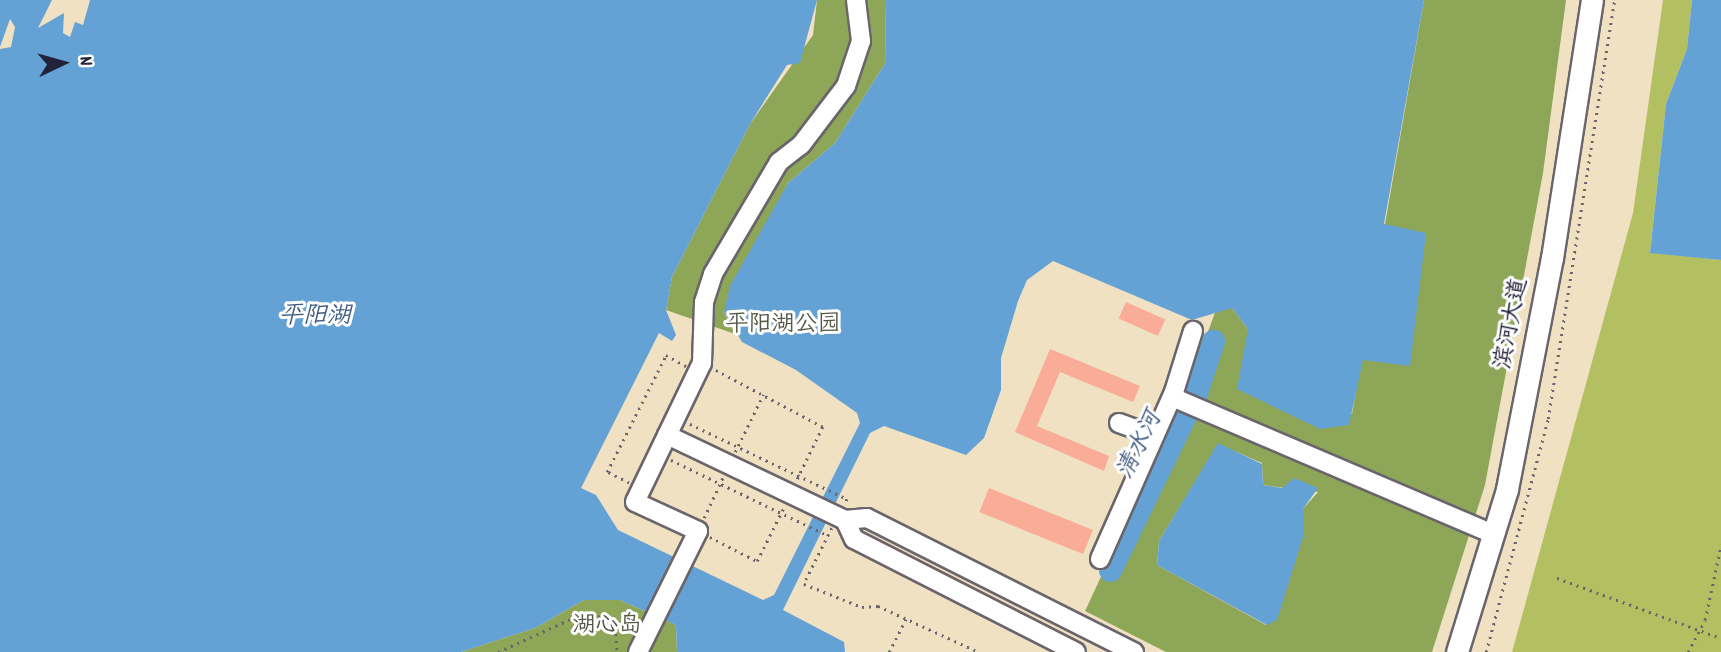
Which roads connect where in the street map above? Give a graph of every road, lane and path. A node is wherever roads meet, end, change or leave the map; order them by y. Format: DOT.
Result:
graph roads {
  1 [pos="856,0"];
  2 [pos="1592,0"];
  3 [pos="1614,0"];
  4 [pos="1193,331"];
  5 [pos="698,373"];
  6 [pos="1172,397"];
  7 [pos="676,418"];
  8 [pos="1119,423"];
  9 [pos="667,435"];
  10 [pos="1154,436"];
  11 [pos="658,454"];
  12 [pos="641,489"];
  13 [pos="842,518"];
  14 [pos="1493,534"];
  15 [pos="829,536"];
  16 [pos="1721,545"];
  17 [pos="1100,559"];
  18 [pos="1557,578"];
  19 [pos="906,619"];
  20 [pos="1700,629"];
  21 [pos="1721,638"];
  22 [pos="498,652"];
  23 [pos="617,652"];
  24 [pos="638,652"];
  25 [pos="889,652"];
  26 [pos="979,652"];
  27 [pos="1076,652"];
  28 [pos="1134,652"];
  29 [pos="1457,652"];
  30 [pos="1486,652"];
  31 [pos="1688,652"];
  1 -- 5 [label="street"];
  2 -- 14 [label="main road, 滨河大道"];
  3 -- 30 [label="path"];
  4 -- 6 [label="street"];
  5 -- 7 [label="street"];
  5 -- 12 [label="path"];
  6 -- 10 [label="street"];
  6 -- 14 [label="street"];
  7 -- 9 [label="street"];
  7 -- 13 [label="path"];
  8 -- 10 [label="street"];
  9 -- 11 [label="street"];
  9 -- 13 [label="street"];
  10 -- 17 [label="street"];
  11 -- 12 [label="street"];
  11 -- 15 [label="path"];
  12 -- 24 [label="street"];
  13 -- 15 [label="path"];
  13 -- 27 [label="street"];
  13 -- 28 [label="street"];
  14 -- 29 [label="main road, 滨河大道"];
  15 -- 19 [label="path"];
  16 -- 20 [label="path"];
  18 -- 20 [label="path"];
  19 -- 25 [label="path"];
  19 -- 26 [label="path"];
  20 -- 21 [label="path"];
  20 -- 31 [label="path"];
  22 -- 23 [label="path"];
}
